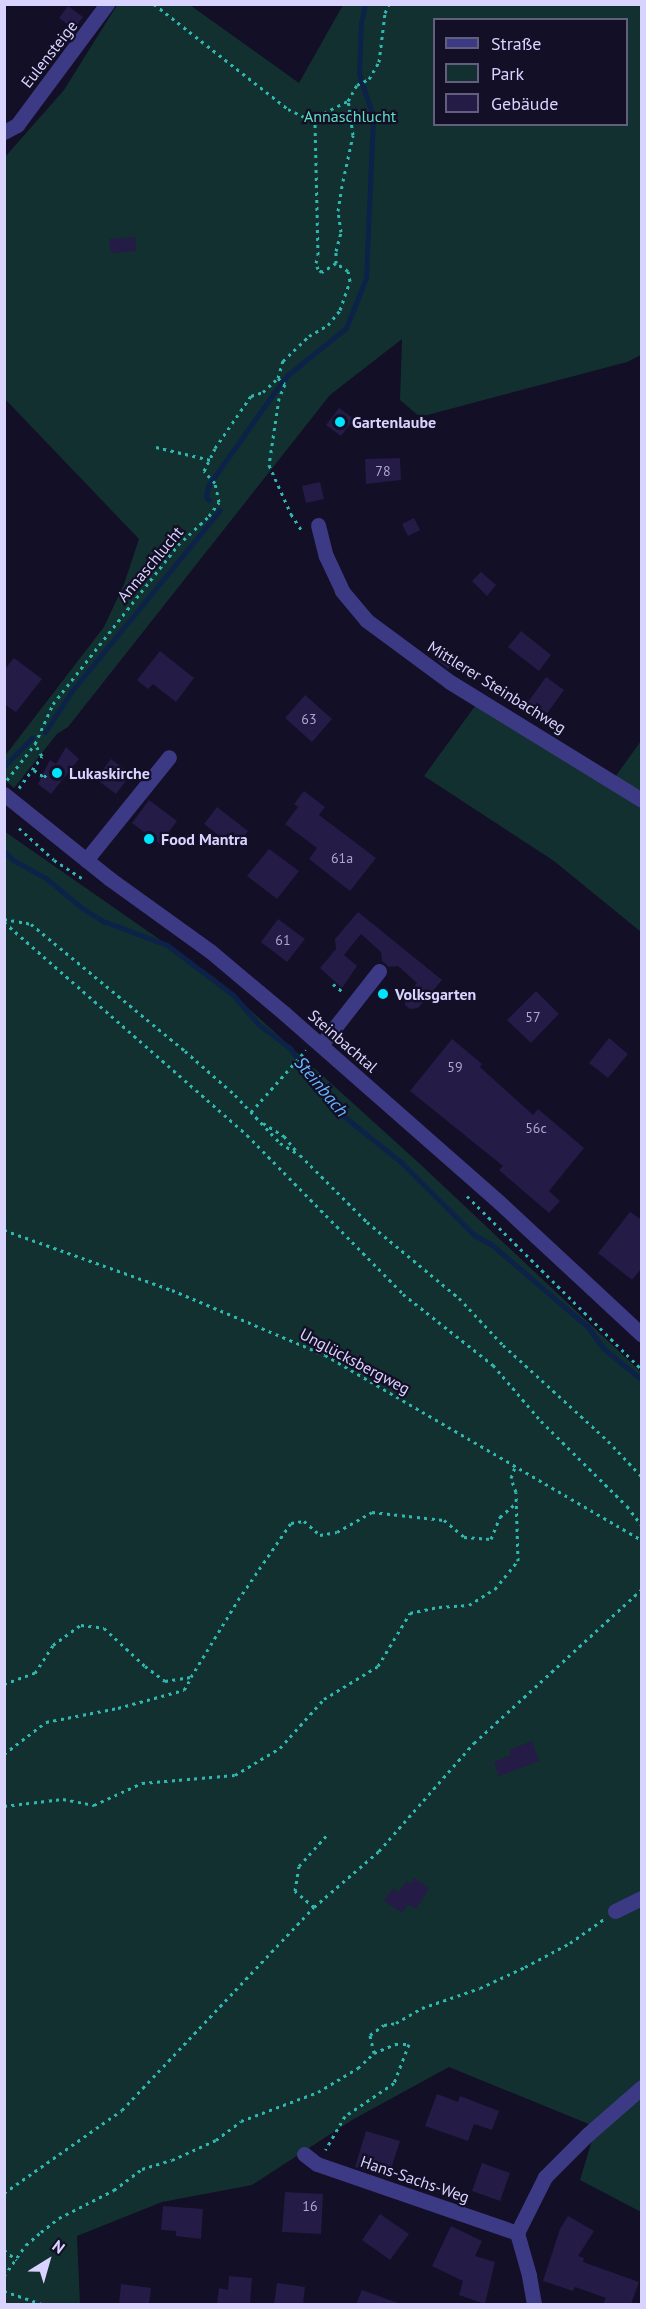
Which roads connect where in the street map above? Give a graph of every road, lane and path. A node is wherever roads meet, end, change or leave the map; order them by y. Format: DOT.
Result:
graph roads {
  1 [pos="107,4"];
  2 [pos="154,4"];
  3 [pos="389,4"];
  4 [pos="348,101"];
  5 [pos="315,122"];
  6 [pos="11,128"];
  7 [pos="336,263"];
  8 [pos="278,378"];
  9 [pos="156,447"];
  10 [pos="210,460"];
  11 [pos="318,525"];
  12 [pos="307,538"];
  13 [pos="35,744"];
  14 [pos="169,758"];
  15 [pos="34,770"];
  16 [pos="47,774"];
  17 [pos="24,782"];
  18 [pos="4,784"];
  19 [pos="4,794"];
  20 [pos="642,800"];
  21 [pos="13,822"];
  22 [pos="86,860"];
  23 [pos="84,879"];
  24 [pos="4,921"];
  25 [pos="379,971"];
  26 [pos="333,984"];
  27 [pos="341,990"];
  28 [pos="321,1045"];
  29 [pos="300,1057"];
  30 [pos="251,1112"];
  31 [pos="258,1120"];
  32 [pos="298,1153"];
  33 [pos="460,1188"];
  34 [pos="4,1230"];
  35 [pos="642,1335"];
  36 [pos="642,1370"];
  37 [pos="514,1467"];
  38 [pos="642,1477"];
  39 [pos="517,1502"];
  40 [pos="642,1526"];
  41 [pos="642,1540"];
  42 [pos="642,1589"];
  43 [pos="191,1677"];
  44 [pos="4,1684"];
  45 [pos="4,1754"];
  46 [pos="4,1806"];
  47 [pos="327,1835"];
  48 [pos="642,1898"];
  49 [pos="314,1907"];
  50 [pos="615,1911"];
  51 [pos="374,2053"];
  52 [pos="642,2087"];
  53 [pos="304,2154"];
  54 [pos="317,2164"];
  55 [pos="4,2193"];
  56 [pos="517,2234"];
  57 [pos="4,2250"];
  58 [pos="17,2260"];
  59 [pos="4,2276"];
  60 [pos="4,2291"];
  61 [pos="41,2304"];
  62 [pos="534,2304"];
  1 -- 6 [label="street, Eulensteige"];
  2 -- 5 [label="path"];
  3 -- 4 [label="path"];
  4 -- 5 [label="path"];
  4 -- 7 [label="path"];
  5 -- 7 [label="path"];
  7 -- 8 [label="path, Annaschlucht"];
  8 -- 10 [label="path, Annaschlucht"];
  8 -- 12 [label="path"];
  9 -- 10 [label="path"];
  10 -- 13 [label="path, Annaschlucht"];
  11 -- 20 [label="street, Mittlerer Steinbachweg"];
  13 -- 15 [label="path"];
  13 -- 18 [label="path, Annaschlucht"];
  14 -- 22 [label="street"];
  15 -- 16 [label="path"];
  15 -- 17 [label="path"];
  19 -- 22 [label="street, Steinbachtal"];
  21 -- 23 [label="path"];
  22 -- 28 [label="street, Steinbachtal"];
  24 -- 30 [label="path"];
  24 -- 40 [label="path"];
  25 -- 28 [label="street"];
  26 -- 27 [label="path"];
  28 -- 35 [label="street, Steinbachtal"];
  29 -- 30 [label="path"];
  30 -- 31 [label="path"];
  31 -- 32 [label="path"];
  31 -- 32 [label="path"];
  32 -- 38 [label="path"];
  33 -- 36 [label="path"];
  34 -- 37 [label="path, Unglücksbergweg"];
  37 -- 39 [label="path"];
  37 -- 41 [label="path, Unglücksbergweg"];
  39 -- 43 [label="path"];
  39 -- 46 [label="path"];
  42 -- 49 [label="path"];
  43 -- 44 [label="path"];
  43 -- 45 [label="path"];
  47 -- 49 [label="path"];
  48 -- 50 [label="street"];
  49 -- 55 [label="path"];
  50 -- 51 [label="path"];
  51 -- 54 [label="path"];
  51 -- 58 [label="path"];
  52 -- 56 [label="street"];
  53 -- 54 [label="street, Hans-Sachs-Weg"];
  54 -- 56 [label="street, Hans-Sachs-Weg"];
  56 -- 62 [label="street"];
  57 -- 58 [label="path"];
  58 -- 59 [label="path"];
  60 -- 61 [label="path"];
}
